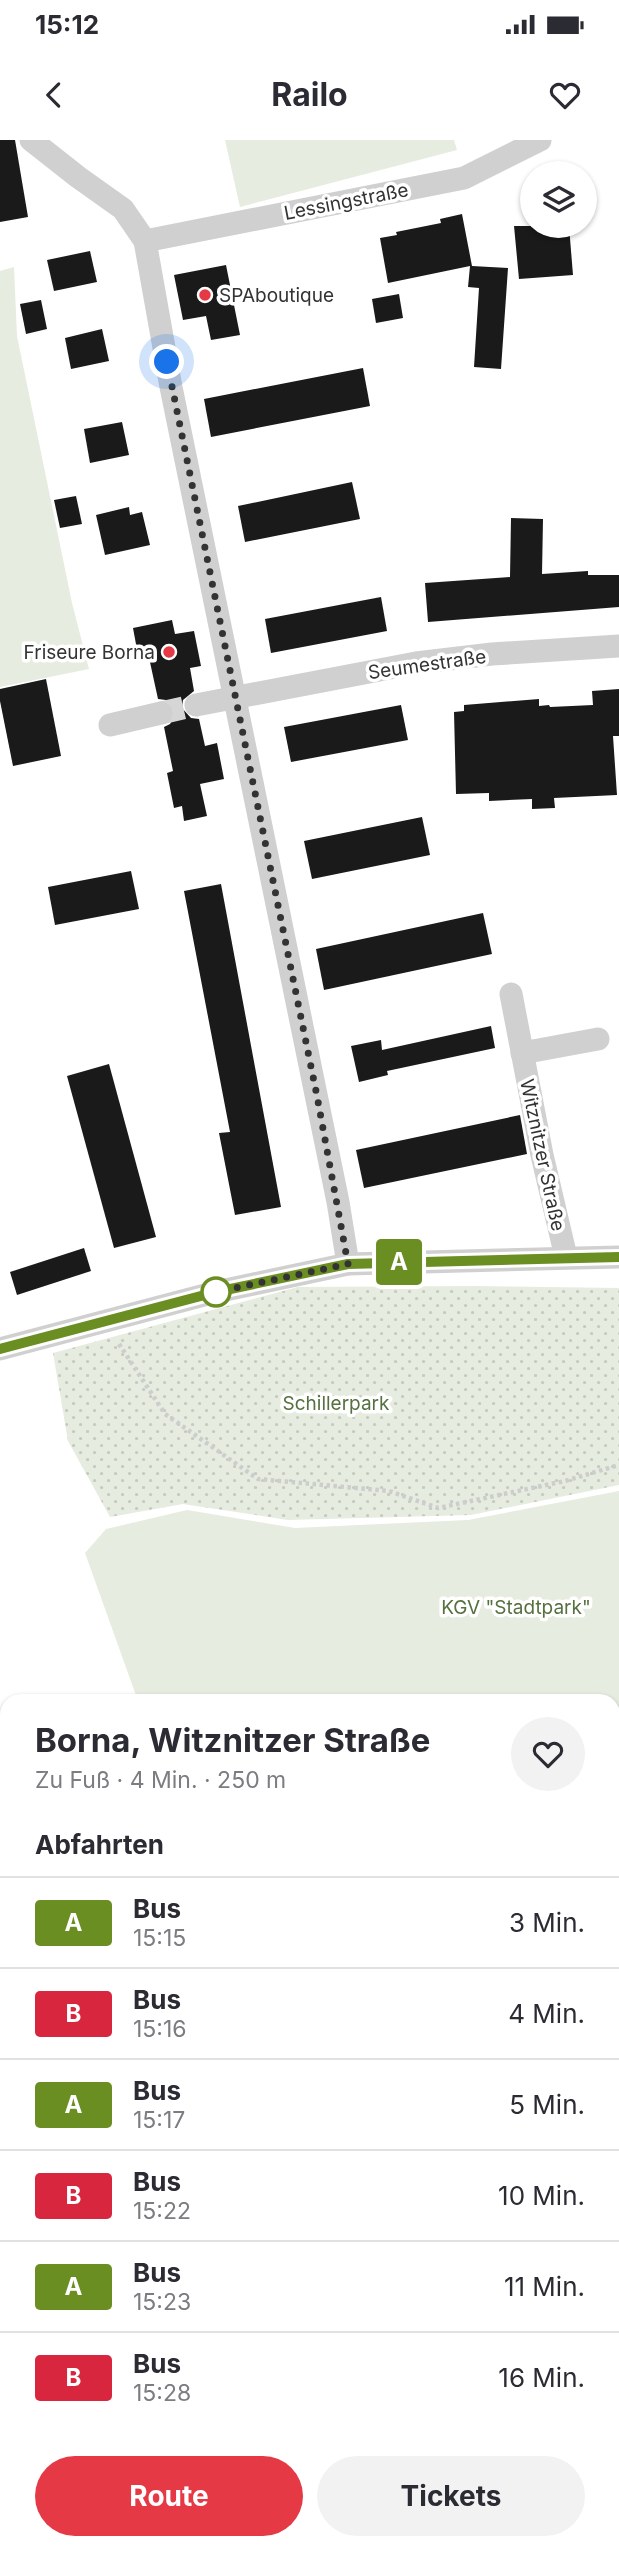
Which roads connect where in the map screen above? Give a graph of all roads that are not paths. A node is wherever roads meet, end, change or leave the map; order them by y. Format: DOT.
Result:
graph roads {
  1 [pos="32,140"];
  2 [pos="540,140"];
  3 [pos="145,240"];
  4 [pos="619,646"];
  5 [pos="236,696"];
  6 [pos="196,705"];
  7 [pos="161,713"];
  8 [pos="110,724"];
  9 [pos="511,994"];
  10 [pos="598,1039"];
  11 [pos="522,1053"];
  12 [pos="619,1256"];
  13 [pos="566,1257"];
  14 [pos="348,1264"];
  15 [pos="0,1349"];
  1 -- 3 [label="street"];
  2 -- 3 [label="street, Lessingstraße"];
  3 -- 5 [label="street"];
  4 -- 5 [label="street, Seumestraße"];
  5 -- 6 [label="street, Seumestraße"];
  5 -- 14 [label="street"];
  7 -- 8 [label="street"];
  9 -- 11 [label="street, Witznitzer Straße"];
  10 -- 11 [label="street, Witznitzer Straße"];
  11 -- 13 [label="street, Witznitzer Straße"];
  12 -- 13 [label="street, Witznitzer Straße"];
  13 -- 14 [label="street, Witznitzer Straße"];
  14 -- 15 [label="street, Witznitzer Straße"];
}
